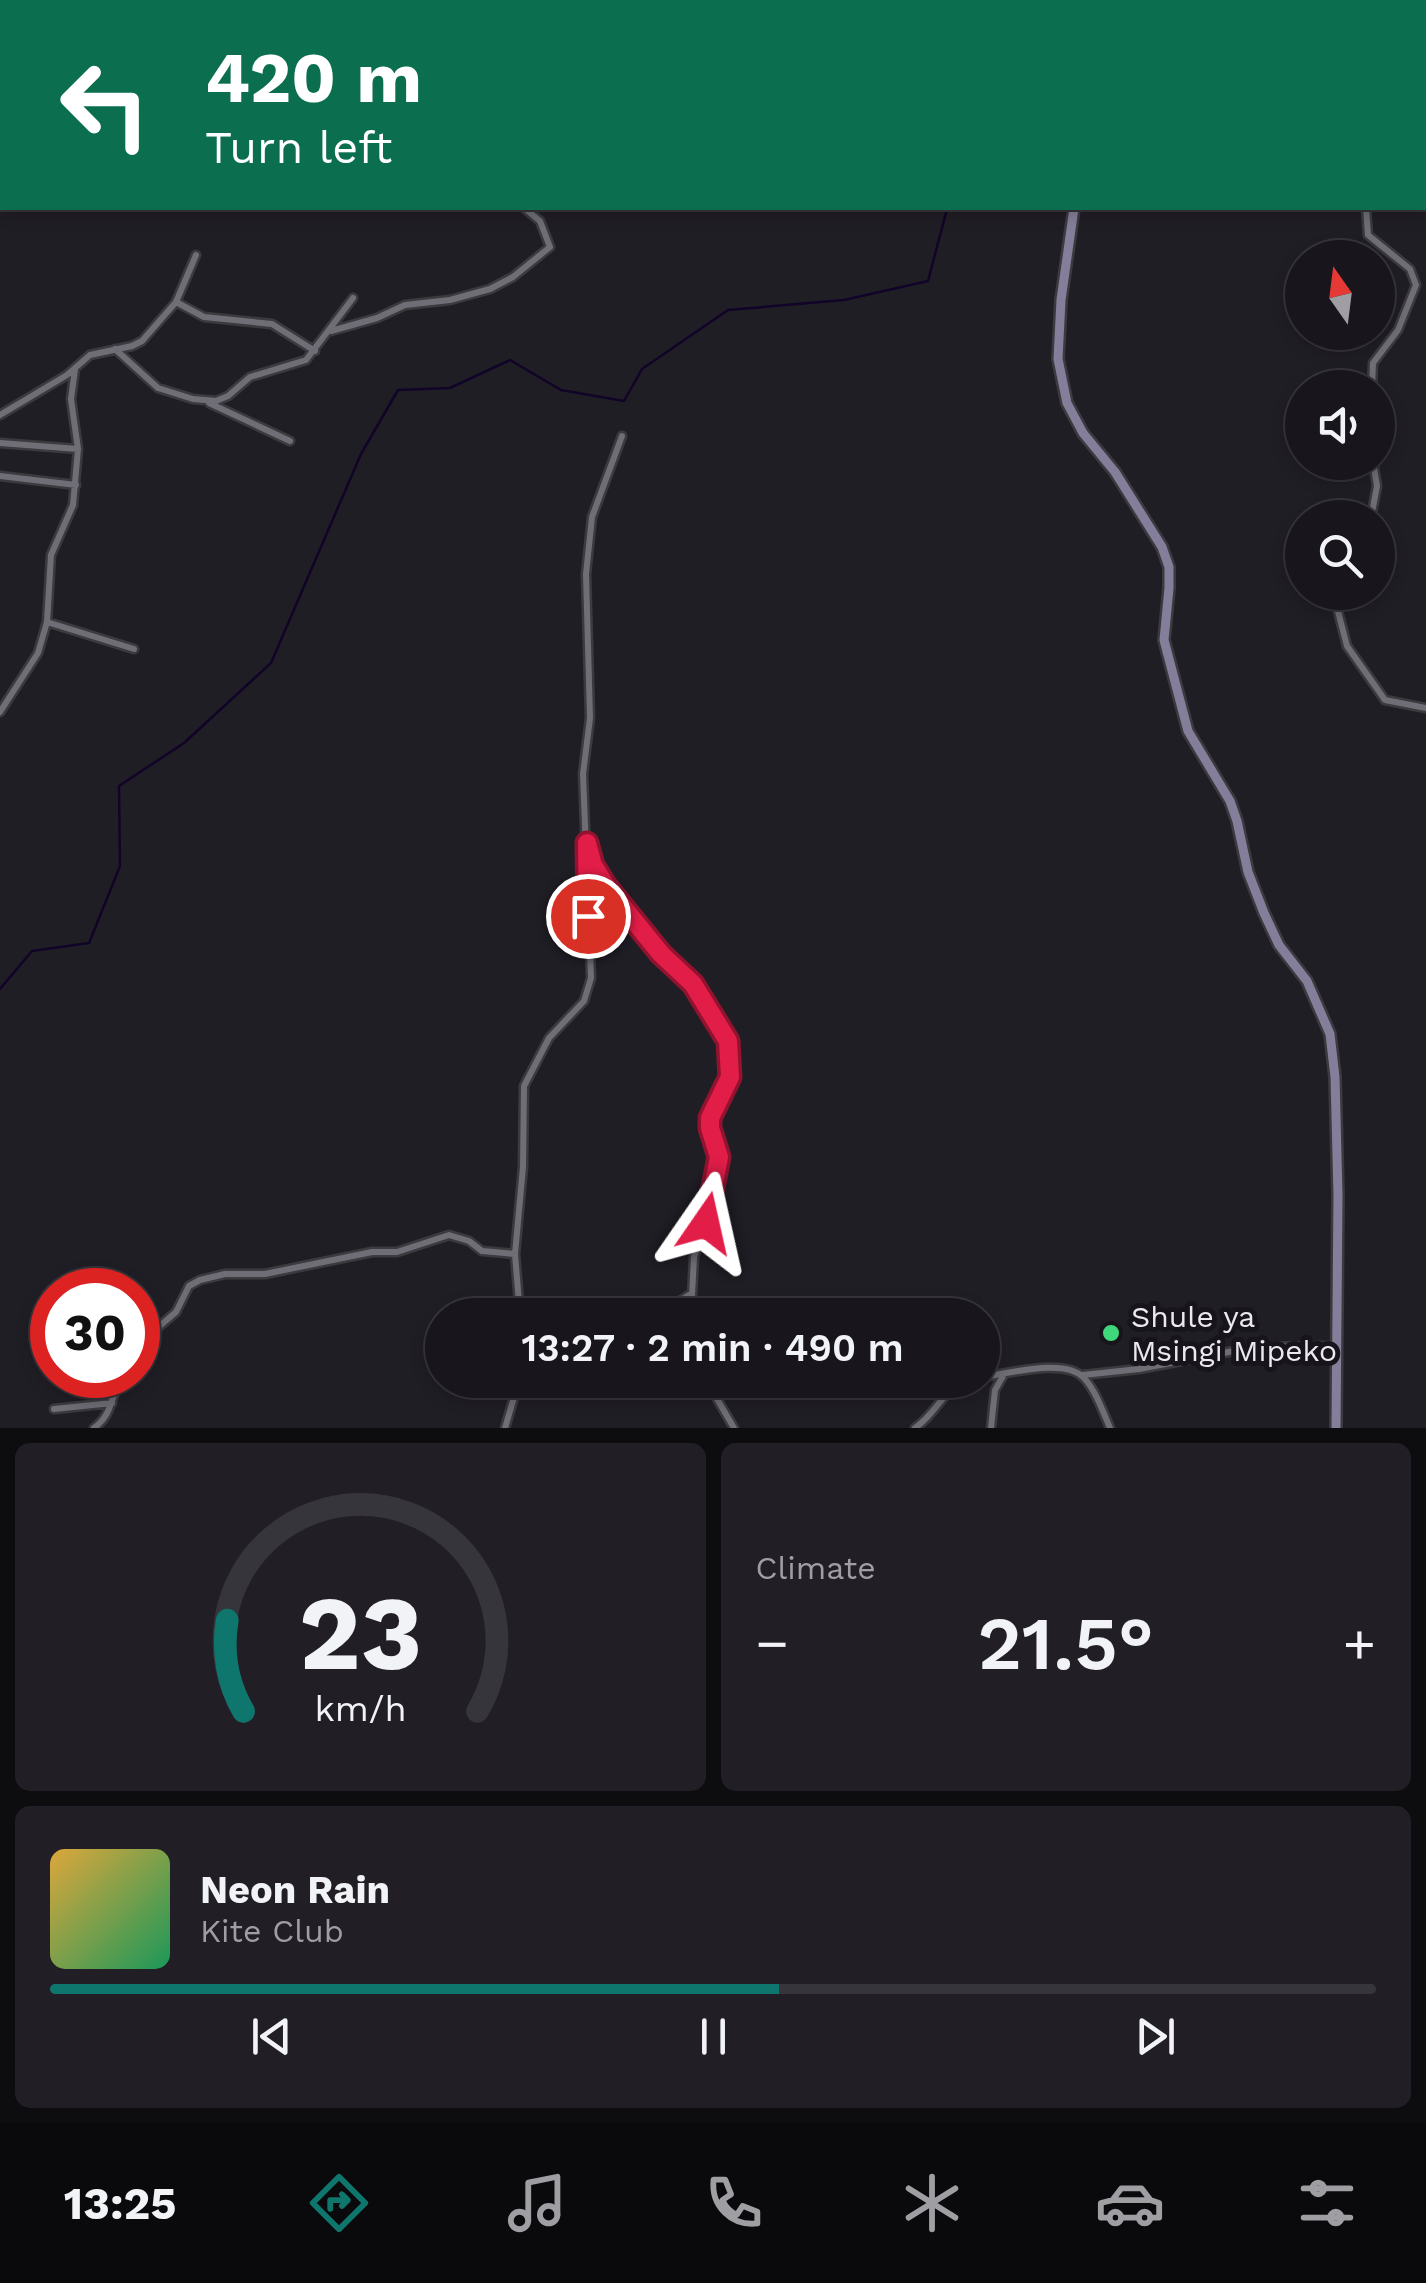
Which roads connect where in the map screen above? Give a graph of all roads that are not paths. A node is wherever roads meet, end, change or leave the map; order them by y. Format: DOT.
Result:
graph roads {
  1 [pos="526,210"];
  2 [pos="1074,210"];
  3 [pos="1366,210"];
  4 [pos="196,254"];
  5 [pos="353,298"];
  6 [pos="176,302"];
  7 [pos="329,332"];
  8 [pos="115,349"];
  9 [pos="315,351"];
  10 [pos="75,369"];
  11 [pos="1373,370"];
  12 [pos="67,375"];
  13 [pos="72,385"];
  14 [pos="208,402"];
  15 [pos="0,415"];
  16 [pos="622,436"];
  17 [pos="290,440"];
  18 [pos="0,443"];
  19 [pos="78,449"];
  20 [pos="0,476"];
  21 [pos="76,485"];
  22 [pos="1338,610"];
  23 [pos="47,622"];
  24 [pos="134,649"];
  25 [pos="1426,708"];
  26 [pos="0,712"];
  27 [pos="587,843"];
  28 [pos="514,1254"];
  29 [pos="690,1294"];
  30 [pos="518,1298"];
  31 [pos="684,1298"];
  32 [pos="690,1298"];
  33 [pos="160,1326"];
  34 [pos="1337,1346"];
  35 [pos="1004,1374"];
  36 [pos="1000,1375"];
  37 [pos="1083,1375"];
  38 [pos="113,1398"];
  39 [pos="513,1398"];
  40 [pos="716,1398"];
  41 [pos="946,1398"];
  42 [pos="112,1403"];
  43 [pos="54,1408"];
  44 [pos="94,1428"];
  45 [pos="504,1428"];
  46 [pos="734,1428"];
  47 [pos="916,1428"];
  48 [pos="991,1428"];
  49 [pos="1110,1428"];
  50 [pos="1336,1428"];
  1 -- 7 [label="street"];
  2 -- 34 [label="street"];
  3 -- 11 [label="street"];
  4 -- 6 [label="street"];
  5 -- 7 [label="street"];
  6 -- 8 [label="street"];
  6 -- 9 [label="street"];
  7 -- 9 [label="street"];
  8 -- 10 [label="street"];
  8 -- 14 [label="street"];
  9 -- 14 [label="street"];
  10 -- 12 [label="street"];
  10 -- 13 [label="street"];
  12 -- 13 [label="street"];
  12 -- 15 [label="street"];
  13 -- 19 [label="street"];
  14 -- 17 [label="street"];
  16 -- 27 [label="street"];
  18 -- 19 [label="street"];
  19 -- 21 [label="street"];
  20 -- 21 [label="street"];
  21 -- 23 [label="street"];
  22 -- 25 [label="street"];
  23 -- 24 [label="street"];
  23 -- 26 [label="street"];
  27 -- 28 [label="street"];
  27 -- 29 [label="street"];
  28 -- 30 [label="street"];
  28 -- 33 [label="street"];
  29 -- 31 [label="street"];
  29 -- 32 [label="street"];
  34 -- 37 [label="street"];
  34 -- 50 [label="street"];
  35 -- 36 [label="street"];
  35 -- 37 [label="street"];
  35 -- 48 [label="street"];
  37 -- 49 [label="street"];
  38 -- 42 [label="street"];
  39 -- 45 [label="street"];
  40 -- 46 [label="street"];
  41 -- 47 [label="street"];
  42 -- 43 [label="street"];
  42 -- 44 [label="street"];
}
